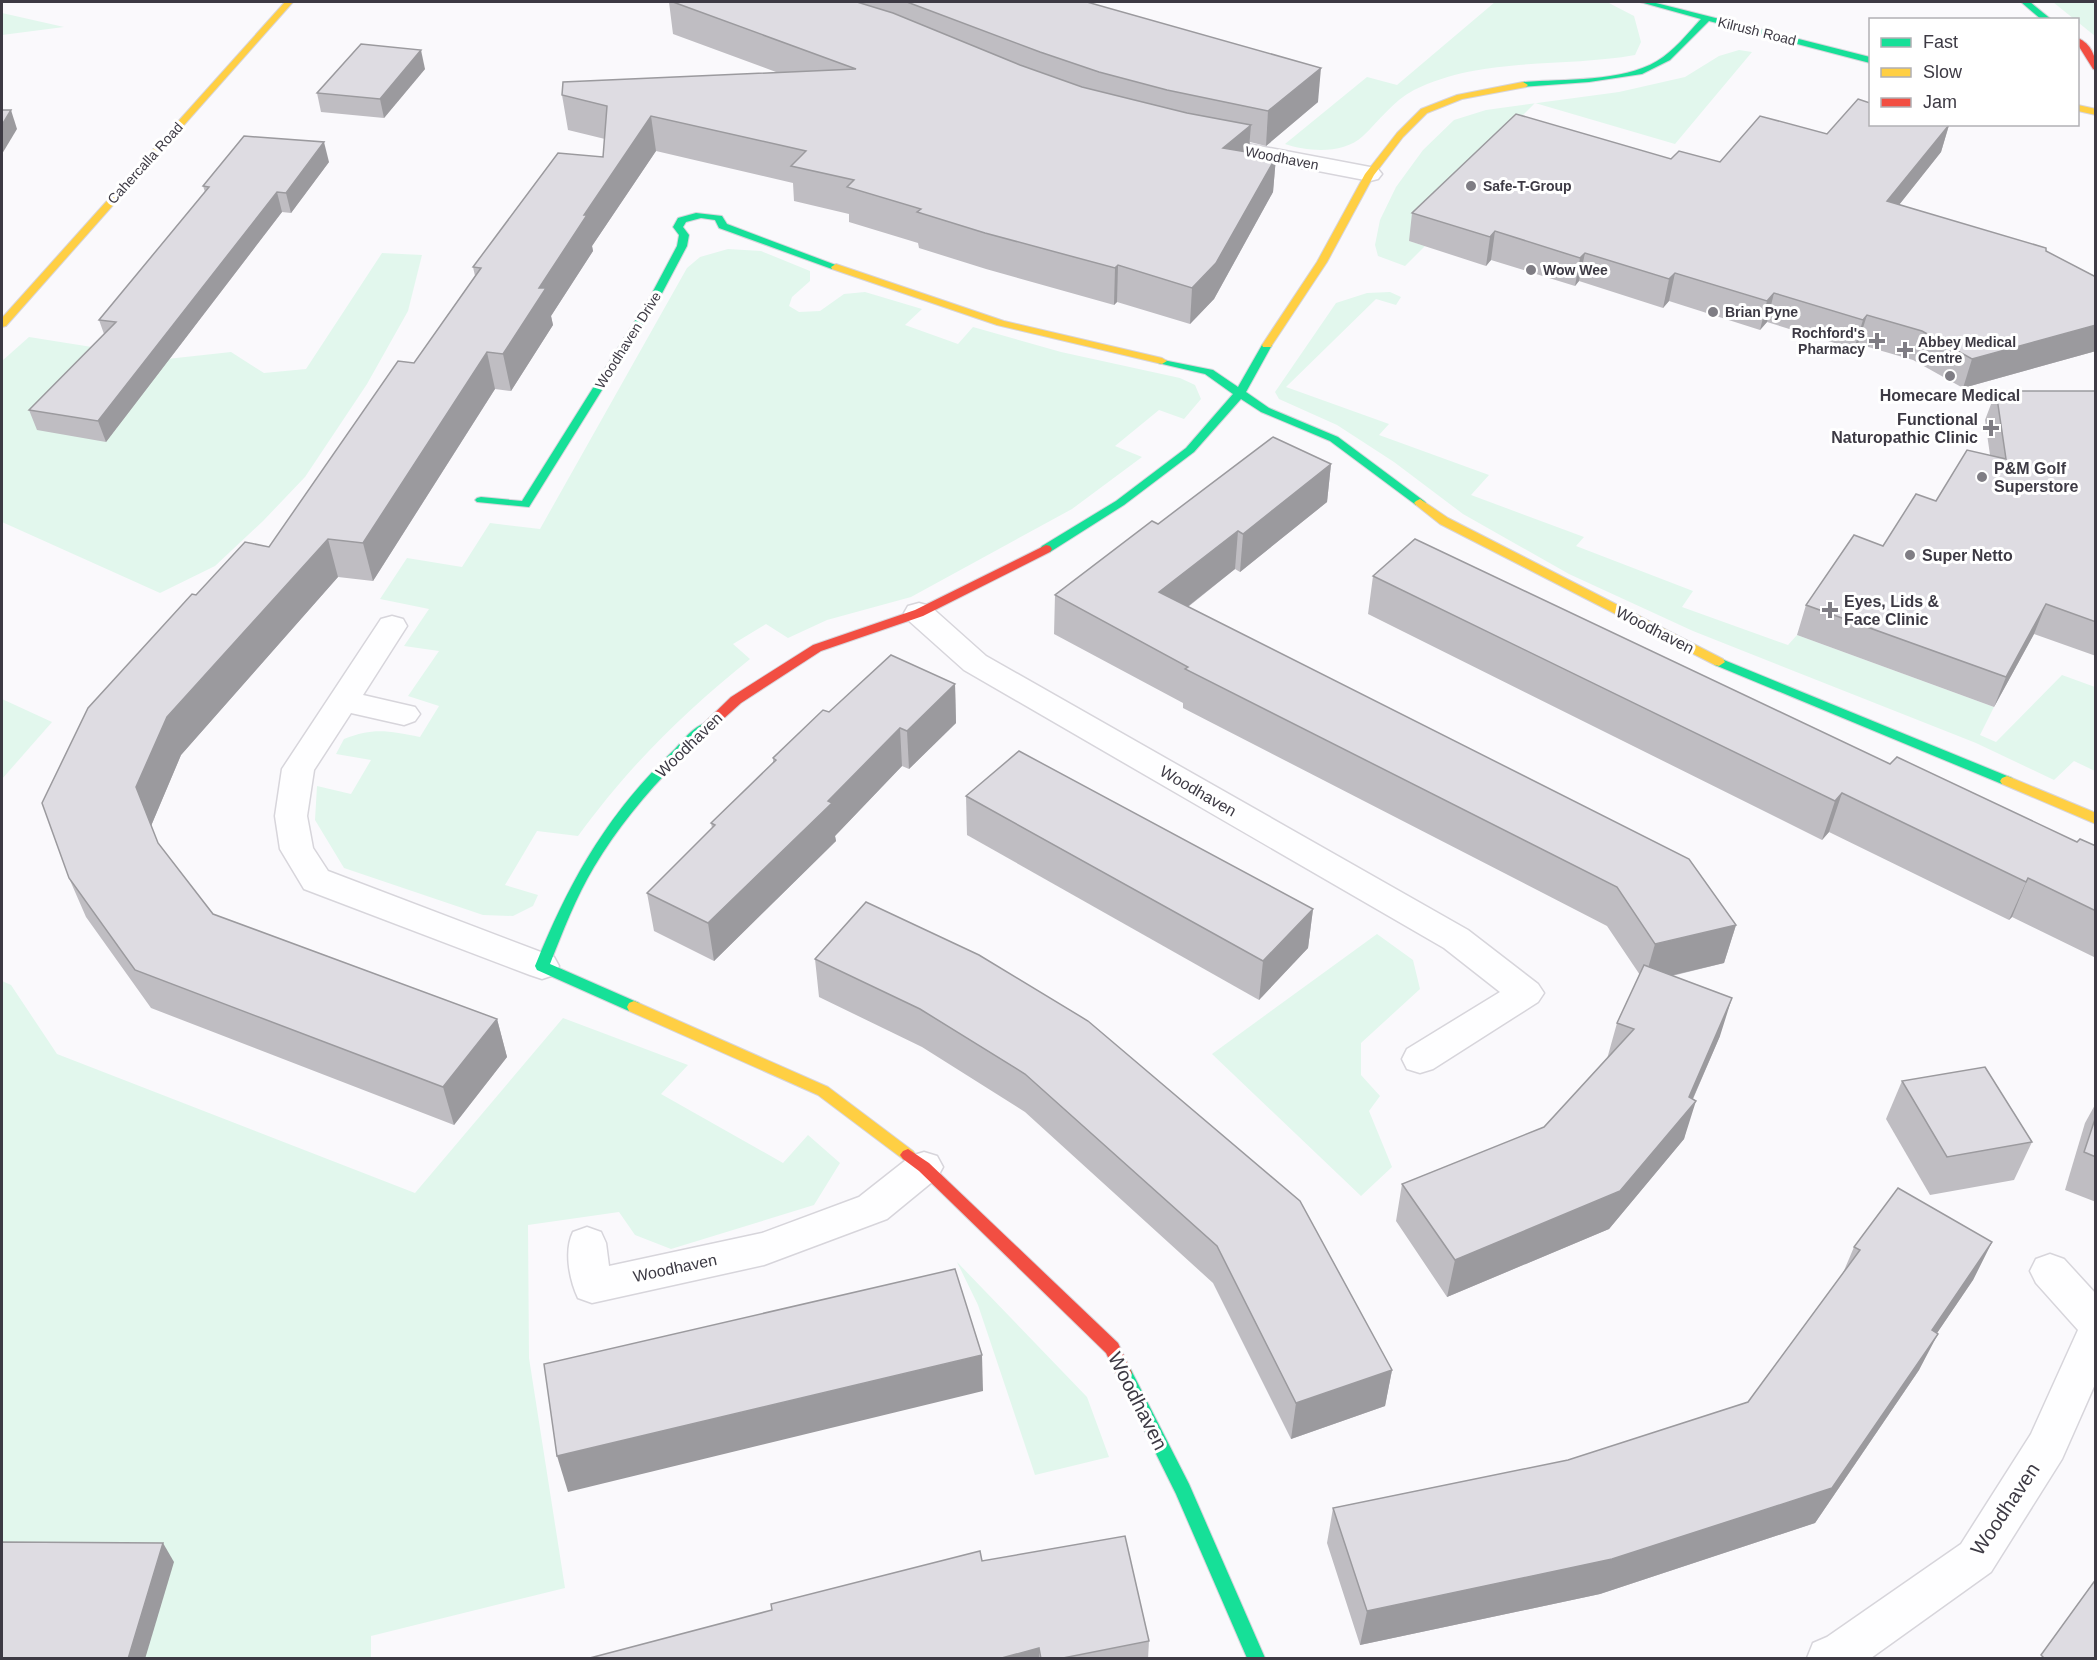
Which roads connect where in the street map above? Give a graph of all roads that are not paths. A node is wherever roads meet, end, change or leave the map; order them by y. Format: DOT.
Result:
graph roads {
  1 [pos="289,2"];
  2 [pos="1644,2"];
  3 [pos="2025,2"];
  4 [pos="1707,18"];
  5 [pos="2046,18"];
  6 [pos="2079,43"];
  7 [pos="1869,60"];
  8 [pos="2096,67"];
  9 [pos="2079,108"];
  10 [pos="2096,112"];
  11 [pos="1186,139"];
  12 [pos="1370,174"];
  13 [pos="774,244"];
  14 [pos="2,324"];
  15 [pos="1239,394"];
  16 [pos="480,500"];
  17 [pos="919,613"];
  18 [pos="392,626"];
  19 [pos="343,701"];
  20 [pos="404,714"];
  21 [pos="2096,819"];
  22 [pos="542,966"];
  23 [pos="1420,1059"];
  24 [pos="924,1167"];
  25 [pos="587,1243"];
  26 [pos="2050,1271"];
  27 [pos="2096,1322"];
  28 [pos="2096,1334"];
  29 [pos="1256,1659"];
  30 [pos="1829,1659"];
  1 -- 14 [label="street, Cahercalla Road"];
  2 -- 4 [label="street, Kilrush Road"];
  3 -- 5 [label="street"];
  4 -- 7 [label="street, Kilrush Road"];
  4 -- 12 [label="street, Woodhaven"];
  6 -- 8 [label="street"];
  9 -- 10 [label="street"];
  11 -- 12 [label="street, Woodhaven"];
  12 -- 15 [label="street, Woodhaven"];
  13 -- 15 [label="street, Woodhaven"];
  13 -- 16 [label="street, Woodhaven Drive"];
  15 -- 17 [label="street, Woodhaven"];
  15 -- 21 [label="street, Woodhaven"];
  17 -- 22 [label="street, Woodhaven"];
  17 -- 23 [label="street, Woodhaven"];
  18 -- 19 [label="street, Woodhaven"];
  19 -- 20 [label="street"];
  19 -- 22 [label="street, Woodhaven"];
  22 -- 24 [label="street, Woodhaven"];
  24 -- 25 [label="street, Woodhaven"];
  24 -- 29 [label="street, Woodhaven"];
  26 -- 27 [label="street"];
  28 -- 30 [label="street, Woodhaven"];
}
